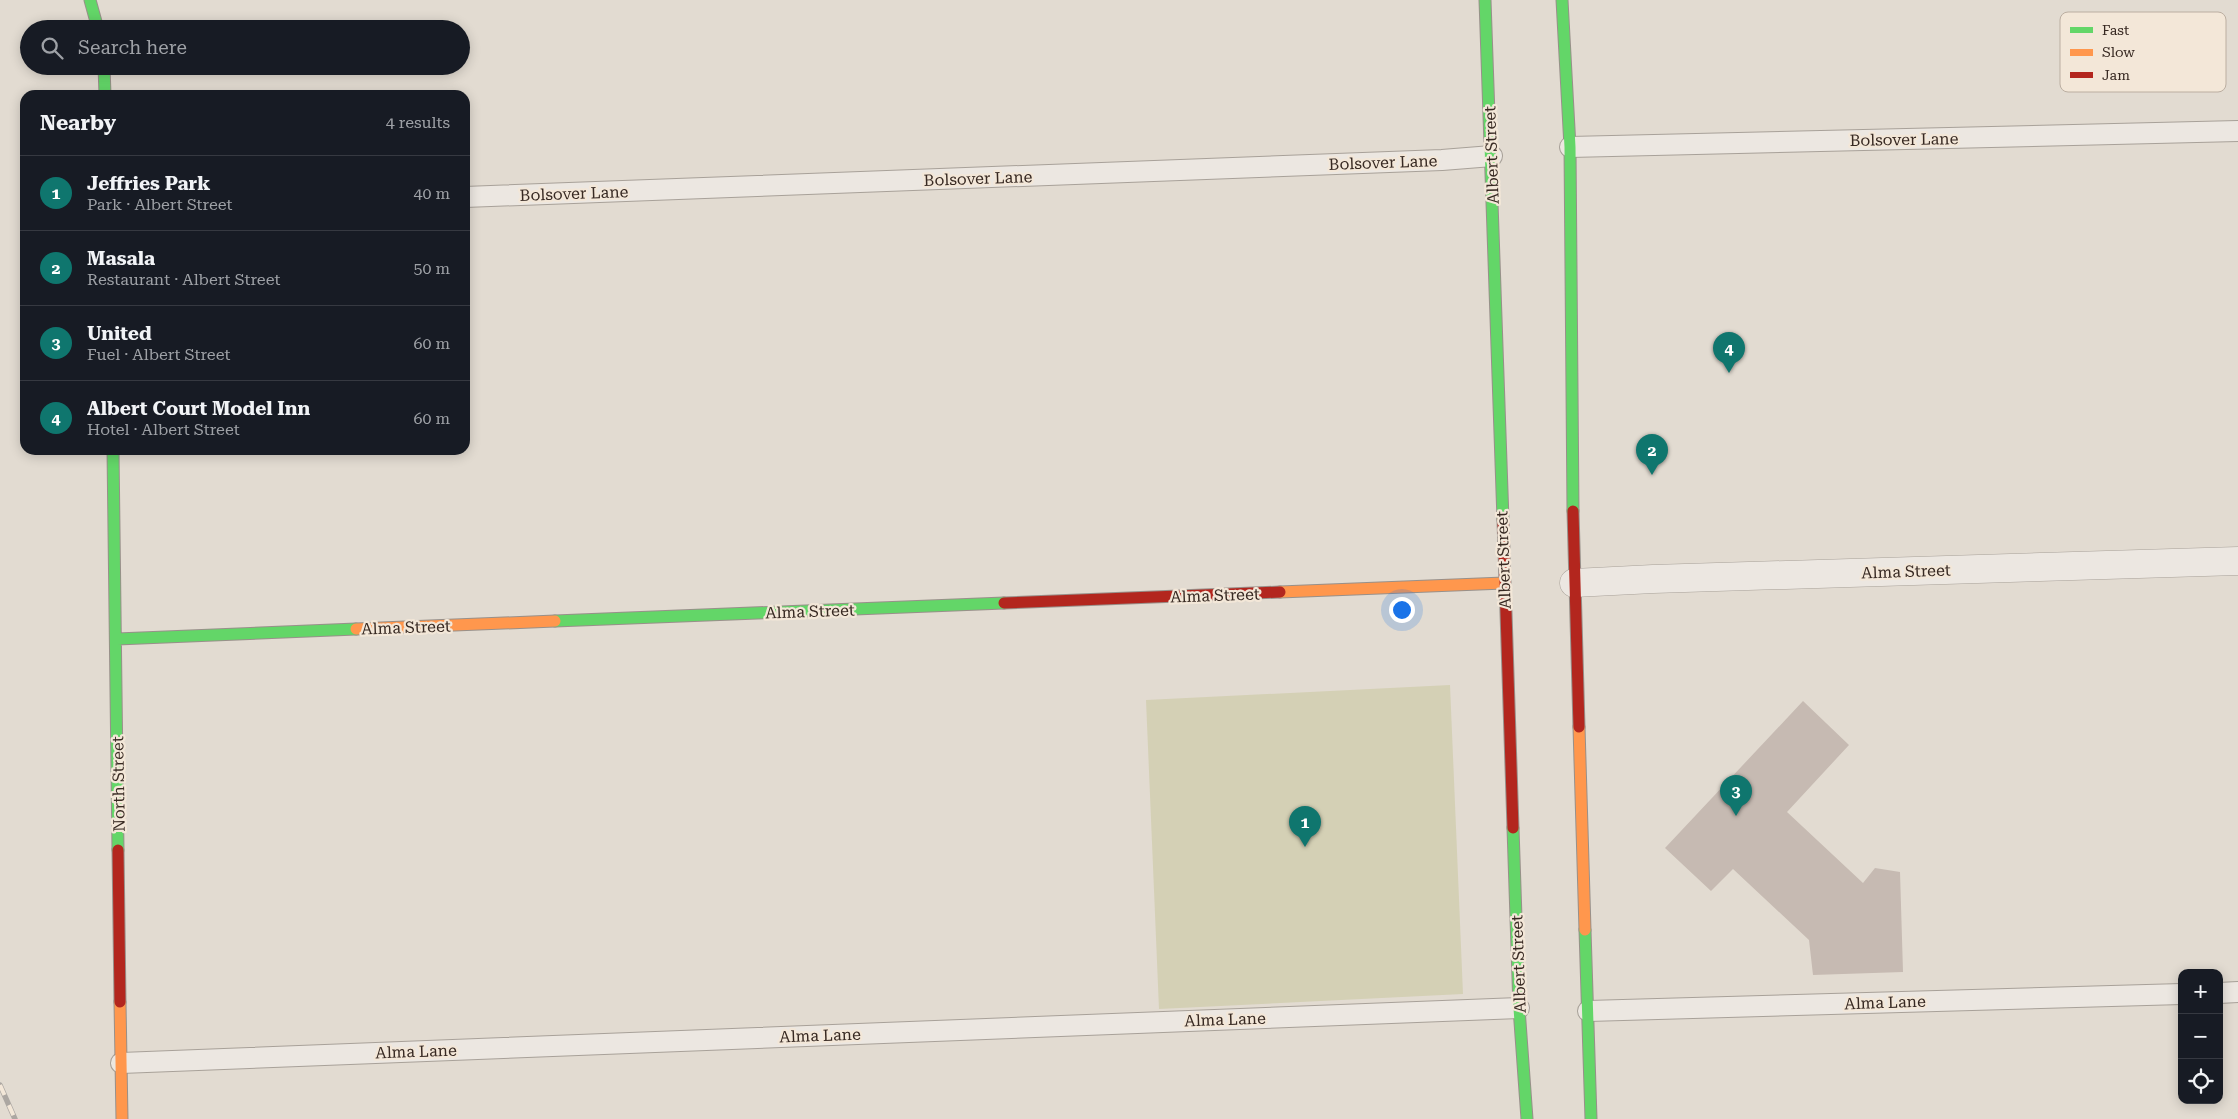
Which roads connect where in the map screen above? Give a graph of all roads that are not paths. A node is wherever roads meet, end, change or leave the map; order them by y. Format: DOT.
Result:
graph roads {
  1 [pos="90,0"];
  2 [pos="1486,0"];
  3 [pos="1562,0"];
  4 [pos="96,20"];
  5 [pos="104,75"];
  6 [pos="105,90"];
  7 [pos="2238,131"];
  8 [pos="1570,147"];
  9 [pos="1492,156"];
  10 [pos="470,197"];
  11 [pos="113,455"];
  12 [pos="2238,561"];
  13 [pos="1504,583"];
  14 [pos="1574,583"];
  15 [pos="117,639"];
  16 [pos="2238,992"];
  17 [pos="2223,993"];
  18 [pos="2178,994"];
  19 [pos="1520,1008"];
  20 [pos="1588,1011"];
  21 [pos="121,1063"];
  22 [pos="122,1119"];
  23 [pos="1527,1119"];
  24 [pos="1591,1119"];
  1 -- 4 [label="main road"];
  2 -- 9 [label="main road, Albert Street"];
  3 -- 8 [label="main road"];
  5 -- 6 [label="main road"];
  7 -- 8 [label="lane, Bolsover Lane"];
  8 -- 14 [label="main road"];
  9 -- 10 [label="lane, Bolsover Lane"];
  9 -- 13 [label="main road, Albert Street"];
  11 -- 15 [label="main road, North Street"];
  12 -- 14 [label="street, Alma Street"];
  13 -- 15 [label="main road, Alma Street"];
  13 -- 19 [label="main road, Albert Street"];
  14 -- 20 [label="main road"];
  15 -- 21 [label="main road, North Street"];
  16 -- 17 [label="lane"];
  18 -- 20 [label="lane, Alma Lane"];
  19 -- 21 [label="lane, Alma Lane"];
  19 -- 23 [label="main road, Albert Street"];
  20 -- 24 [label="main road"];
  21 -- 22 [label="main road, North Street"];
}
